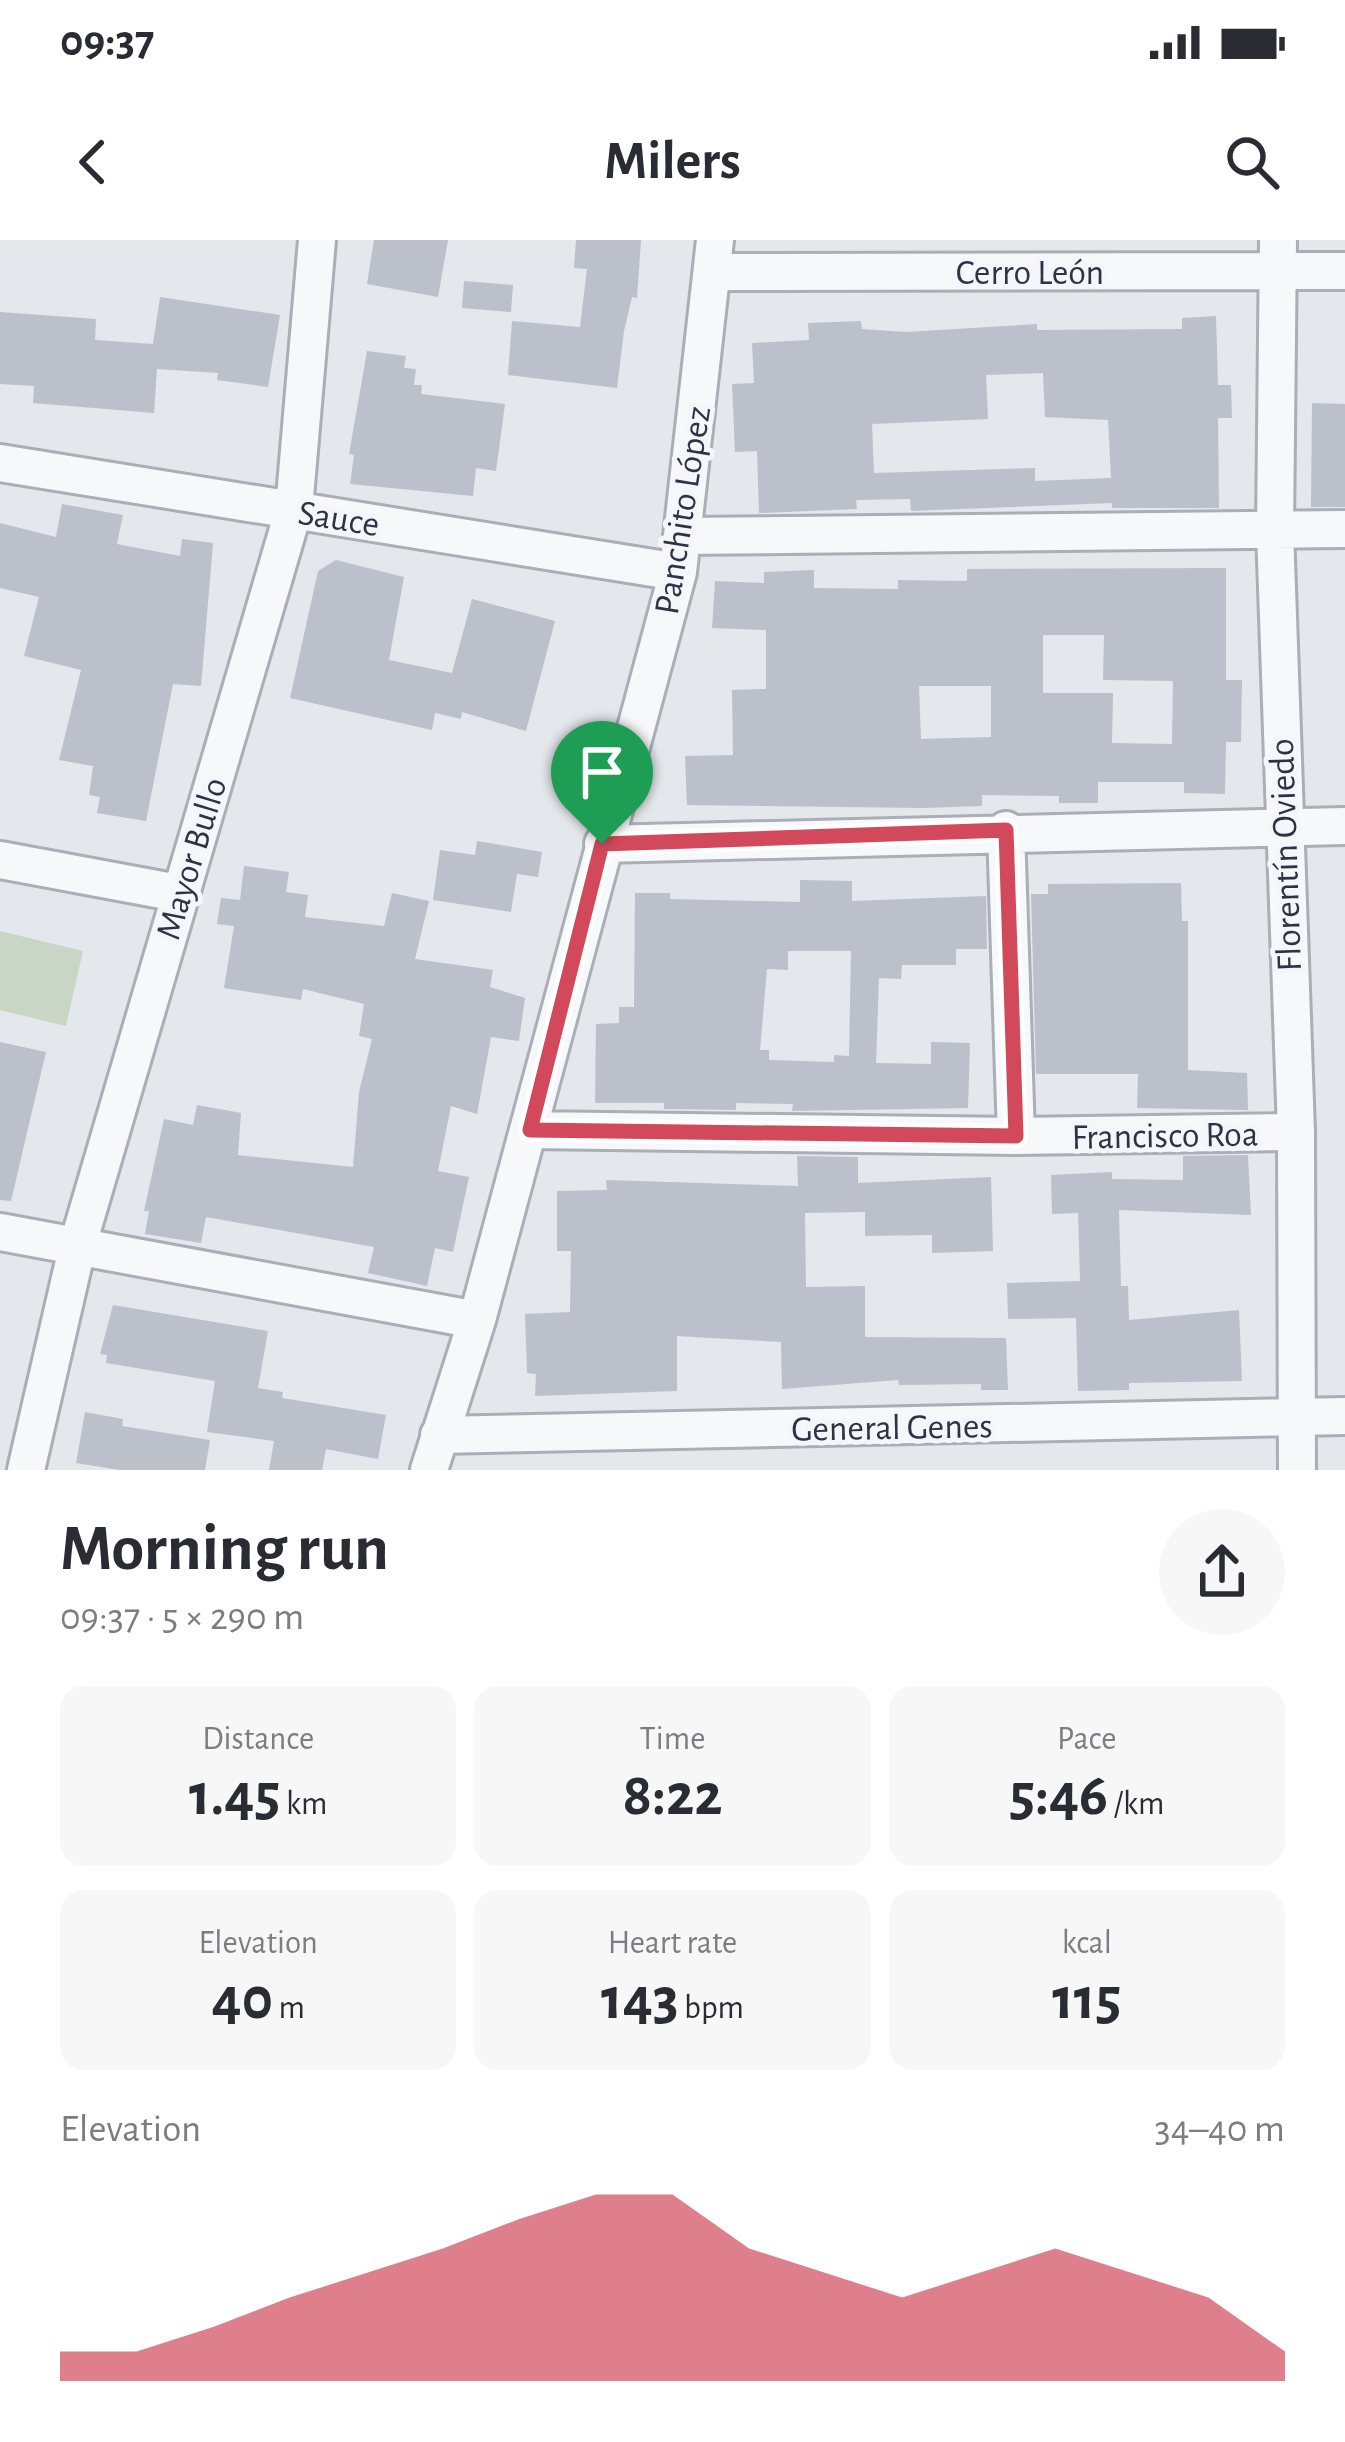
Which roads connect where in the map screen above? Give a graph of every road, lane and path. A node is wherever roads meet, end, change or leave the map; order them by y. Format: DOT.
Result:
graph roads {
  1 [pos="317,240"];
  2 [pos="715,256"];
  3 [pos="1278,256"];
  4 [pos="1345,271"];
  5 [pos="0,463"];
  6 [pos="294,509"];
  7 [pos="1345,530"];
  8 [pos="1275,531"];
  9 [pos="680,554"];
  10 [pos="1281,826"];
  11 [pos="1345,826"];
  12 [pos="1006,830"];
  13 [pos="602,844"];
  14 [pos="0,860"];
  15 [pos="178,893"];
  16 [pos="530,1130"];
  17 [pos="1296,1132"];
  18 [pos="1016,1136"];
  19 [pos="0,1232"];
  20 [pos="78,1244"];
  21 [pos="477,1319"];
  22 [pos="1345,1416"];
  23 [pos="1296,1417"];
  24 [pos="434,1453"];
  25 [pos="26,1470"];
  26 [pos="1297,1470"];
  1 -- 6 [label="street, Mayor Bullo"];
  2 -- 3 [label="street, Cerro León"];
  2 -- 9 [label="street, Panchito López"];
  3 -- 4 [label="street, Cerro León"];
  3 -- 8 [label="street, Florentín Oviedo"];
  5 -- 6 [label="street, Sauce"];
  6 -- 9 [label="street, Sauce"];
  6 -- 15 [label="street, Mayor Bullo"];
  7 -- 8 [label="street, Sauce"];
  8 -- 9 [label="street, Sauce"];
  8 -- 10 [label="street, Florentín Oviedo"];
  9 -- 13 [label="street, Panchito López"];
  10 -- 11 [label="street"];
  10 -- 12 [label="street"];
  10 -- 17 [label="street, Florentín Oviedo"];
  12 -- 13 [label="street"];
  12 -- 18 [label="street"];
  13 -- 16 [label="street, Panchito López"];
  14 -- 15 [label="street"];
  15 -- 20 [label="street, Mayor Bullo"];
  16 -- 18 [label="street, Francisco Roa"];
  16 -- 21 [label="street, Panchito López"];
  17 -- 18 [label="street, Francisco Roa"];
  17 -- 23 [label="street, Florentín Oviedo"];
  19 -- 20 [label="street"];
  20 -- 21 [label="street"];
  20 -- 25 [label="street, Mayor Bullo"];
  21 -- 24 [label="street, Panchito López"];
  22 -- 23 [label="street, General Genes"];
  23 -- 24 [label="street, General Genes"];
  23 -- 26 [label="street, Florentín Oviedo"];
}
